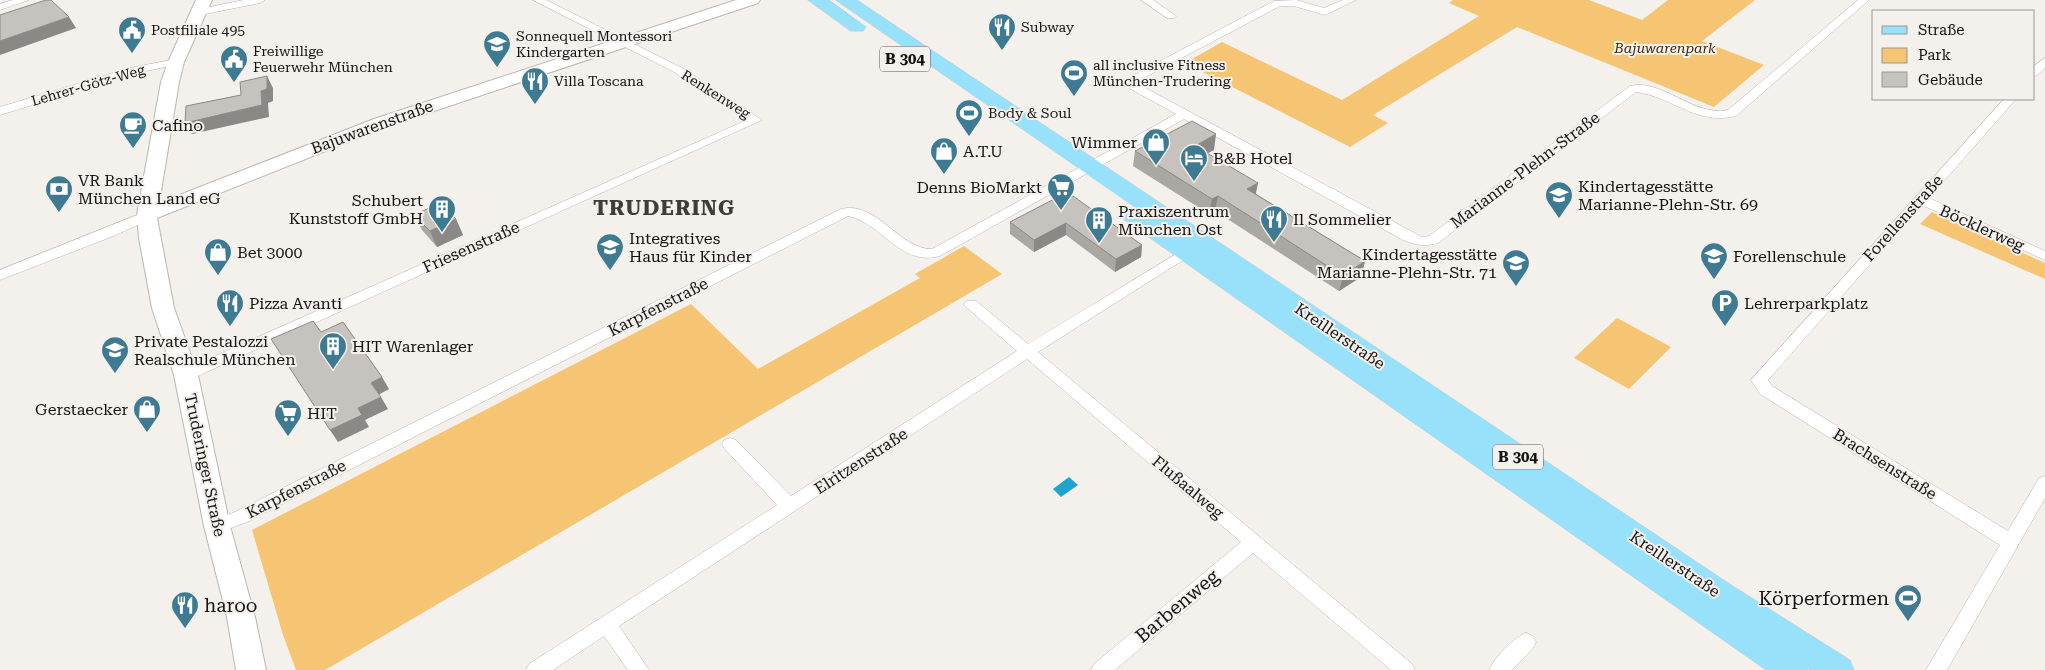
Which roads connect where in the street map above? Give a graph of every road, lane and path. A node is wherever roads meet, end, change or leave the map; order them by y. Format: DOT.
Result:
graph roads {
  1 [pos="24,0"];
  2 [pos="260,0"];
  3 [pos="538,0"];
  4 [pos="752,0"];
  5 [pos="818,0"];
  6 [pos="845,0"];
  7 [pos="1146,0"];
  8 [pos="1351,0"];
  9 [pos="1864,0"];
  10 [pos="202,6"];
  11 [pos="0,7"];
  12 [pos="1171,16"];
  13 [pos="622,42"];
  14 [pos="2045,61"];
  15 [pos="176,62"];
  16 [pos="2035,72"];
  17 [pos="2009,100"];
  18 [pos="0,111"];
  19 [pos="1183,115"];
  20 [pos="756,120"];
  21 [pos="1083,171"];
  22 [pos="1919,199"];
  23 [pos="147,215"];
  24 [pos="1186,252"];
  25 [pos="2045,256"];
  26 [pos="0,275"];
  27 [pos="971,304"];
  28 [pos="1027,352"];
  29 [pos="186,375"];
  30 [pos="1761,384"];
  31 [pos="730,444"];
  32 [pos="2045,483"];
  33 [pos="790,507"];
  34 [pos="217,526"];
  35 [pos="1253,542"];
  36 [pos="2010,542"];
  37 [pos="607,625"];
  38 [pos="1526,642"];
  39 [pos="252,670"];
  40 [pos="536,670"];
  41 [pos="639,670"];
  42 [pos="1101,670"];
  43 [pos="1405,670"];
  44 [pos="1499,670"];
  45 [pos="1792,670"];
  46 [pos="1838,670"];
  47 [pos="1936,670"];
  1 -- 11 [label="street"];
  2 -- 10 [label="street"];
  3 -- 13 [label="street, Renkenweg"];
  4 -- 13 [label="street, Bajuwarenstraße"];
  5 -- 21 [label="main road, Kreillerstraße / B 304"];
  6 -- 21 [label="main road, Kreillerstraße / B 304"];
  7 -- 12 [label="street"];
  8 -- 19 [label="street"];
  9 -- 19 [label="street, Marianne-Plehn-Straße"];
  10 -- 15 [label="street, Truderinger Straße"];
  13 -- 20 [label="street, Renkenweg"];
  13 -- 23 [label="street, Bajuwarenstraße"];
  14 -- 16 [label="street"];
  15 -- 18 [label="street, Lehrer-Götz-Weg"];
  15 -- 23 [label="street, Truderinger Straße"];
  17 -- 22 [label="street, Forellenstraße"];
  19 -- 21 [label="street"];
  20 -- 29 [label="street, Friesenstraße"];
  21 -- 24 [label="main road, Kreillerstraße / B 304"];
  21 -- 34 [label="street, Karpfenstraße"];
  21 -- 46 [label="main road, Kreillerstraße / B 304"];
  22 -- 25 [label="street, Böcklerweg"];
  22 -- 30 [label="street, Forellenstraße"];
  23 -- 26 [label="street, Bajuwarenstraße"];
  23 -- 29 [label="street, Truderinger Straße"];
  24 -- 28 [label="street, Elritzenstraße"];
  24 -- 45 [label="main road, Kreillerstraße / B 304"];
  27 -- 28 [label="street, Flußaalweg"];
  28 -- 33 [label="street, Elritzenstraße"];
  28 -- 35 [label="street, Flußaalweg"];
  29 -- 34 [label="street, Truderinger Straße"];
  30 -- 36 [label="street, Brachsenstraße"];
  31 -- 33 [label="street"];
  32 -- 36 [label="street"];
  33 -- 37 [label="street, Elritzenstraße"];
  34 -- 39 [label="street, Truderinger Straße"];
  35 -- 42 [label="street, Barbenweg"];
  35 -- 43 [label="street, Flußaalweg"];
  36 -- 47 [label="street"];
  37 -- 40 [label="street, Elritzenstraße"];
  37 -- 41 [label="street"];
  38 -- 44 [label="street"];
}
